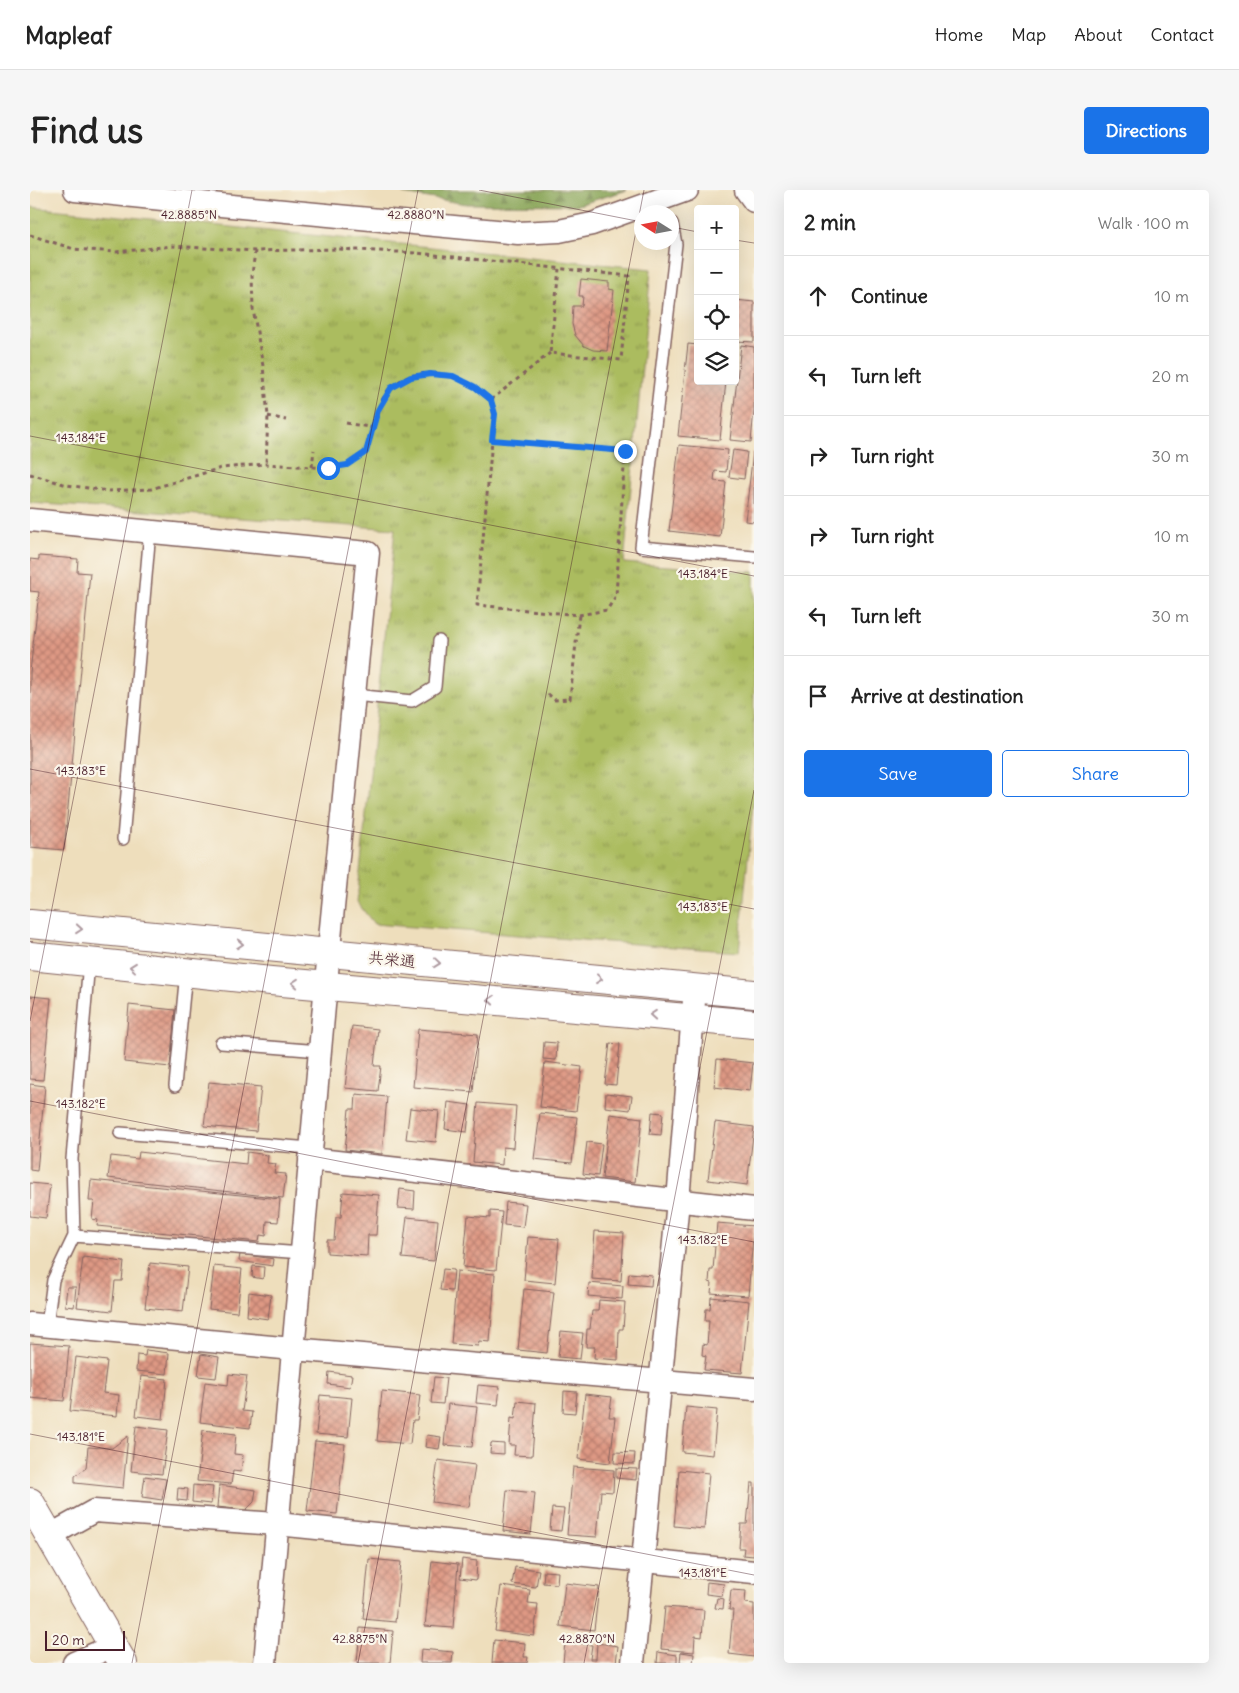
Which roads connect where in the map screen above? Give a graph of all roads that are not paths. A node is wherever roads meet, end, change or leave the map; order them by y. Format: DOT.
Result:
graph roads {
  1 [pos="75,190"];
  2 [pos="746,190"];
  3 [pos="222,198"];
  4 [pos="674,200"];
  5 [pos="754,201"];
  6 [pos="675,250"];
  7 [pos="30,520"];
  8 [pos="150,531"];
  9 [pos="754,557"];
  10 [pos="439,641"];
  11 [pos="354,695"];
  12 [pos="123,838"];
  13 [pos="30,924"];
  14 [pos="329,952"];
  15 [pos="30,956"];
  16 [pos="88,962"];
  17 [pos="186,972"];
  18 [pos="326,985"];
  19 [pos="695,988"];
  20 [pos="754,994"];
  21 [pos="692,1018"];
  22 [pos="754,1024"];
  23 [pos="221,1043"];
  24 [pos="320,1051"];
  25 [pos="174,1086"];
  26 [pos="120,1133"];
  27 [pos="311,1153"];
  28 [pos="678,1201"];
  29 [pos="754,1209"];
  30 [pos="74,1236"];
  31 [pos="302,1253"];
  32 [pos="38,1324"];
  33 [pos="293,1349"];
  34 [pos="660,1380"];
  35 [pos="754,1389"];
  36 [pos="30,1502"];
  37 [pos="277,1524"];
  38 [pos="49,1536"];
  39 [pos="644,1560"];
  40 [pos="754,1572"];
  41 [pos="118,1654"];
  42 [pos="74,1663"];
  43 [pos="265,1663"];
  44 [pos="633,1663"];
  1 -- 3 [label="street"];
  2 -- 5 [label="street"];
  3 -- 4 [label="street"];
  6 -- 9 [label="lane"];
  7 -- 8 [label="street"];
  8 -- 11 [label="street"];
  8 -- 12 [label="lane"];
  10 -- 11 [label="lane"];
  11 -- 14 [label="street"];
  13 -- 14 [label="street, 共栄通, one-way"];
  14 -- 18 [label="street"];
  14 -- 19 [label="street, 共栄通, one-way"];
  15 -- 16 [label="street, 共栄通"];
  17 -- 16 [label="street, 共栄通, one-way"];
  16 -- 30 [label="lane"];
  18 -- 17 [label="street, 共栄通, one-way"];
  17 -- 25 [label="lane"];
  21 -- 18 [label="street, 共栄通, one-way"];
  18 -- 24 [label="street"];
  19 -- 20 [label="street, 共栄通"];
  19 -- 21 [label="street"];
  21 -- 22 [label="street, 共栄通"];
  21 -- 28 [label="street"];
  23 -- 24 [label="lane"];
  24 -- 27 [label="street"];
  26 -- 27 [label="lane"];
  27 -- 28 [label="street"];
  27 -- 31 [label="street"];
  28 -- 29 [label="street"];
  28 -- 34 [label="street"];
  30 -- 31 [label="lane"];
  30 -- 32 [label="lane"];
  31 -- 33 [label="street"];
  32 -- 33 [label="street"];
  33 -- 34 [label="street"];
  33 -- 37 [label="street"];
  34 -- 35 [label="street"];
  34 -- 39 [label="street"];
  36 -- 38 [label="street"];
  37 -- 38 [label="street"];
  37 -- 39 [label="street"];
  37 -- 43 [label="street"];
  38 -- 41 [label="street"];
  39 -- 40 [label="street"];
  39 -- 44 [label="street"];
  41 -- 42 [label="street"];
}
